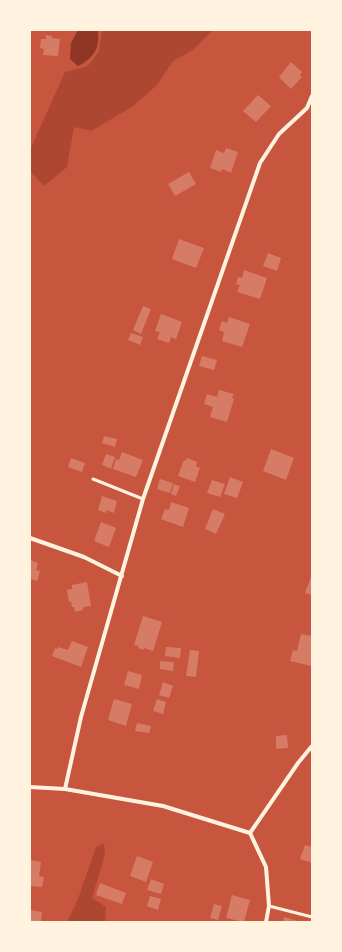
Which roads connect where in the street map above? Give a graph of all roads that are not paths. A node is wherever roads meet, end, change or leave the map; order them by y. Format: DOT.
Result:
graph roads {
  1 [pos="312,96"];
  2 [pos="93,479"];
  3 [pos="143,499"];
  4 [pos="30,538"];
  5 [pos="122,576"];
  6 [pos="312,746"];
  7 [pos="30,787"];
  8 [pos="65,789"];
  9 [pos="250,833"];
  10 [pos="269,906"];
  11 [pos="312,917"];
  12 [pos="266,922"];
  1 -- 3 [label="street"];
  2 -- 3 [label="lane"];
  3 -- 5 [label="street"];
  4 -- 5 [label="street"];
  5 -- 8 [label="street"];
  6 -- 9 [label="street"];
  7 -- 8 [label="street"];
  8 -- 9 [label="street"];
  9 -- 10 [label="street"];
  10 -- 11 [label="lane"];
  10 -- 12 [label="street"];
}
